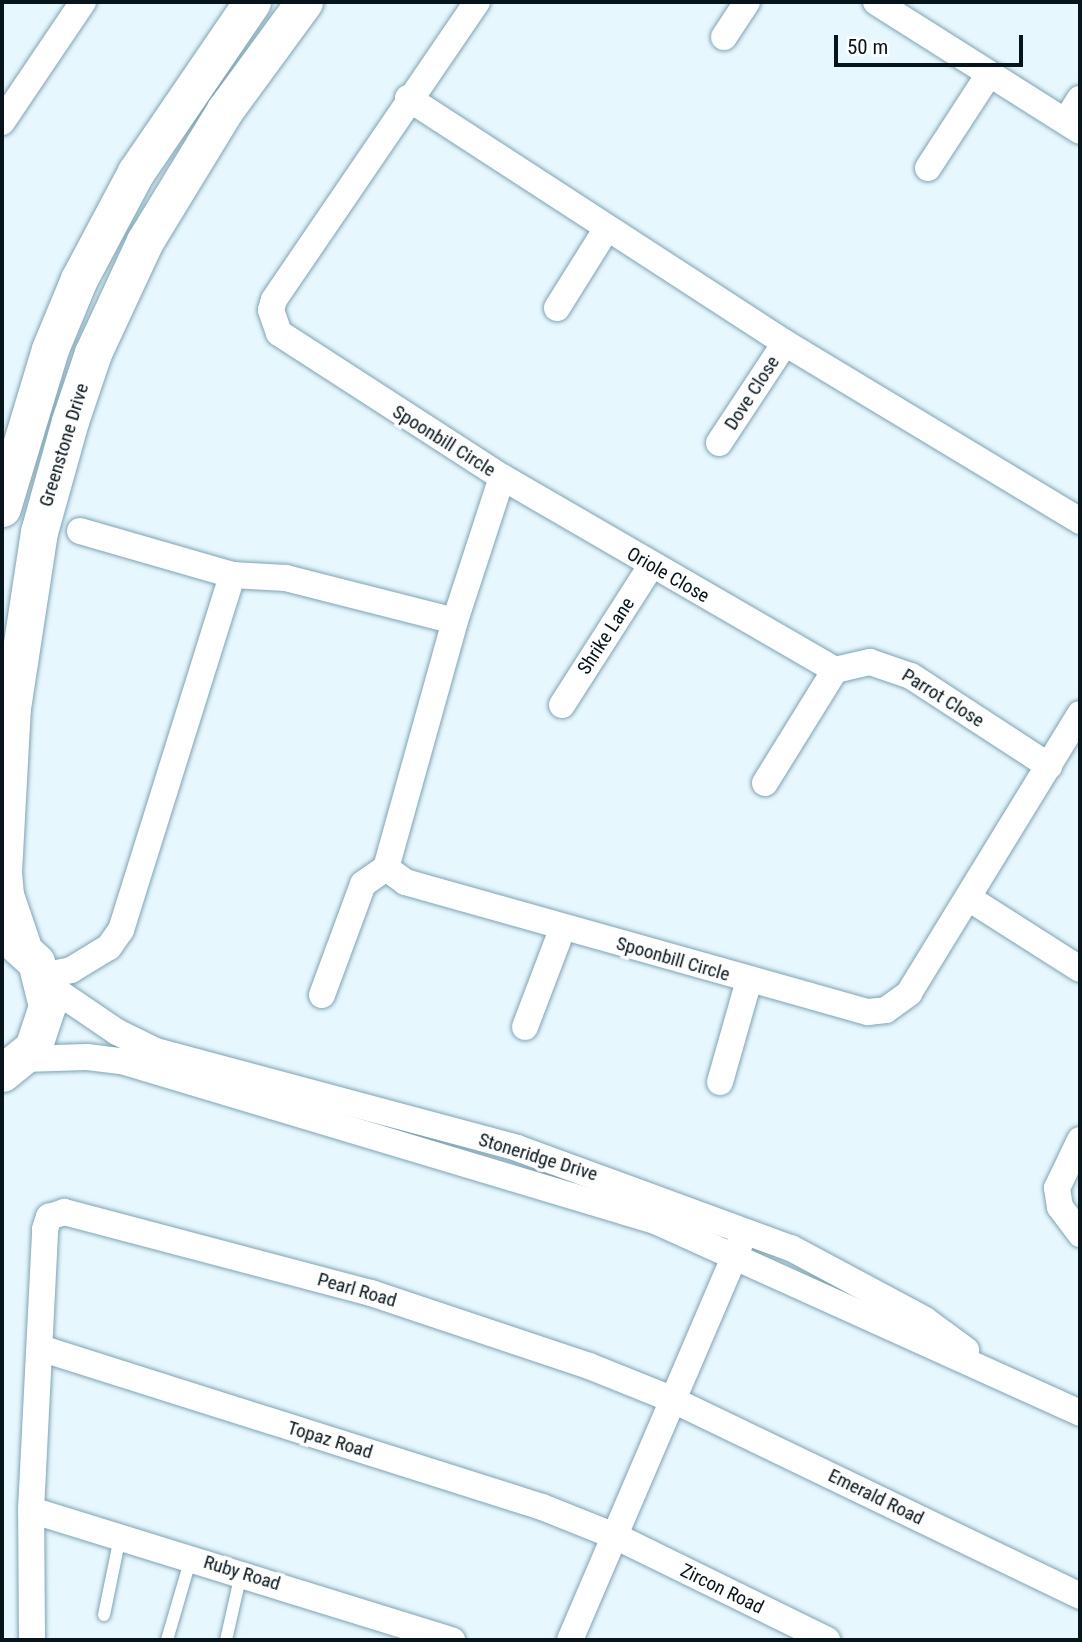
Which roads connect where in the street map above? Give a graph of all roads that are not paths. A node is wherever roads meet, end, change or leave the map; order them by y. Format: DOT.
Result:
graph roads {
  1 [pos="83,2"];
  2 [pos="252,2"];
  3 [pos="304,2"];
  4 [pos="477,2"];
  5 [pos="747,2"];
  6 [pos="885,4"];
  7 [pos="724,37"];
  8 [pos="989,74"];
  9 [pos="408,98"];
  10 [pos="1080,99"];
  11 [pos="2,122"];
  12 [pos="1073,126"];
  13 [pos="928,168"];
  14 [pos="607,228"];
  15 [pos="556,308"];
  16 [pos="785,342"];
  17 [pos="719,443"];
  18 [pos="502,477"];
  19 [pos="2,508"];
  20 [pos="1080,521"];
  21 [pos="80,531"];
  22 [pos="651,566"];
  23 [pos="232,575"];
  24 [pos="454,621"];
  25 [pos="835,670"];
  26 [pos="562,705"];
  27 [pos="1080,714"];
  28 [pos="1049,766"];
  29 [pos="765,783"];
  30 [pos="386,868"];
  31 [pos="970,899"];
  32 [pos="563,927"];
  33 [pos="12,938"];
  34 [pos="1080,969"];
  35 [pos="44,980"];
  36 [pos="749,980"];
  37 [pos="322,995"];
  38 [pos="525,1027"];
  39 [pos="9,1077"];
  40 [pos="720,1082"];
  41 [pos="1080,1140"];
  42 [pos="1080,1234"];
  43 [pos="740,1242"];
  44 [pos="40,1348"];
  45 [pos="671,1399"];
  46 [pos="1080,1413"];
  47 [pos="31,1510"];
  48 [pos="120,1537"];
  49 [pos="617,1537"];
  50 [pos="191,1558"];
  51 [pos="242,1573"];
  52 [pos="1080,1596"];
  53 [pos="104,1615"];
  54 [pos="32,1640"];
  55 [pos="167,1640"];
  56 [pos="226,1640"];
  57 [pos="452,1640"];
  58 [pos="570,1640"];
  59 [pos="827,1640"];
  1 -- 11 [label="street"];
  2 -- 19 [label="main road"];
  3 -- 33 [label="main road, Greenstone Drive"];
  4 -- 9 [label="street, Spoonbill Circle"];
  5 -- 7 [label="street"];
  6 -- 8 [label="street"];
  8 -- 12 [label="street"];
  8 -- 13 [label="street"];
  9 -- 14 [label="street"];
  9 -- 18 [label="street, Spoonbill Circle"];
  10 -- 12 [label="street"];
  14 -- 15 [label="street"];
  14 -- 16 [label="street"];
  16 -- 17 [label="street, Dove Close"];
  16 -- 20 [label="street"];
  18 -- 22 [label="street, Oriole Close"];
  18 -- 24 [label="street, Spoonbill Circle"];
  21 -- 23 [label="street"];
  22 -- 25 [label="street, Oriole Close"];
  22 -- 26 [label="street, Shrike Lane"];
  23 -- 24 [label="street"];
  23 -- 35 [label="street"];
  24 -- 30 [label="street, Spoonbill Circle"];
  25 -- 28 [label="street, Parrot Close"];
  25 -- 29 [label="street"];
  27 -- 28 [label="street, Spoonbill Circle"];
  28 -- 31 [label="street, Spoonbill Circle"];
  30 -- 32 [label="street, Spoonbill Circle"];
  30 -- 37 [label="street"];
  31 -- 34 [label="street"];
  31 -- 36 [label="street, Spoonbill Circle"];
  32 -- 36 [label="street, Spoonbill Circle"];
  32 -- 38 [label="street"];
  33 -- 35 [label="main road, Greenstone Drive"];
  35 -- 39 [label="main road"];
  35 -- 43 [label="street, Stoneridge Drive"];
  36 -- 40 [label="street"];
  39 -- 43 [label="street, Stoneridge Drive"];
  41 -- 42 [label="street"];
  43 -- 45 [label="street"];
  43 -- 46 [label="street, Stoneridge Drive"];
  44 -- 45 [label="street, Pearl Road"];
  44 -- 47 [label="street"];
  44 -- 49 [label="street, Topaz Road"];
  45 -- 49 [label="street"];
  45 -- 52 [label="street, Emerald Road"];
  47 -- 48 [label="street, Ruby Road"];
  47 -- 54 [label="street"];
  48 -- 50 [label="street, Ruby Road"];
  48 -- 53 [label="lane"];
  49 -- 58 [label="street"];
  49 -- 59 [label="street, Zircon Road"];
  50 -- 51 [label="street, Ruby Road"];
  50 -- 55 [label="lane"];
  51 -- 56 [label="lane"];
  51 -- 57 [label="street, Ruby Road"];
}
